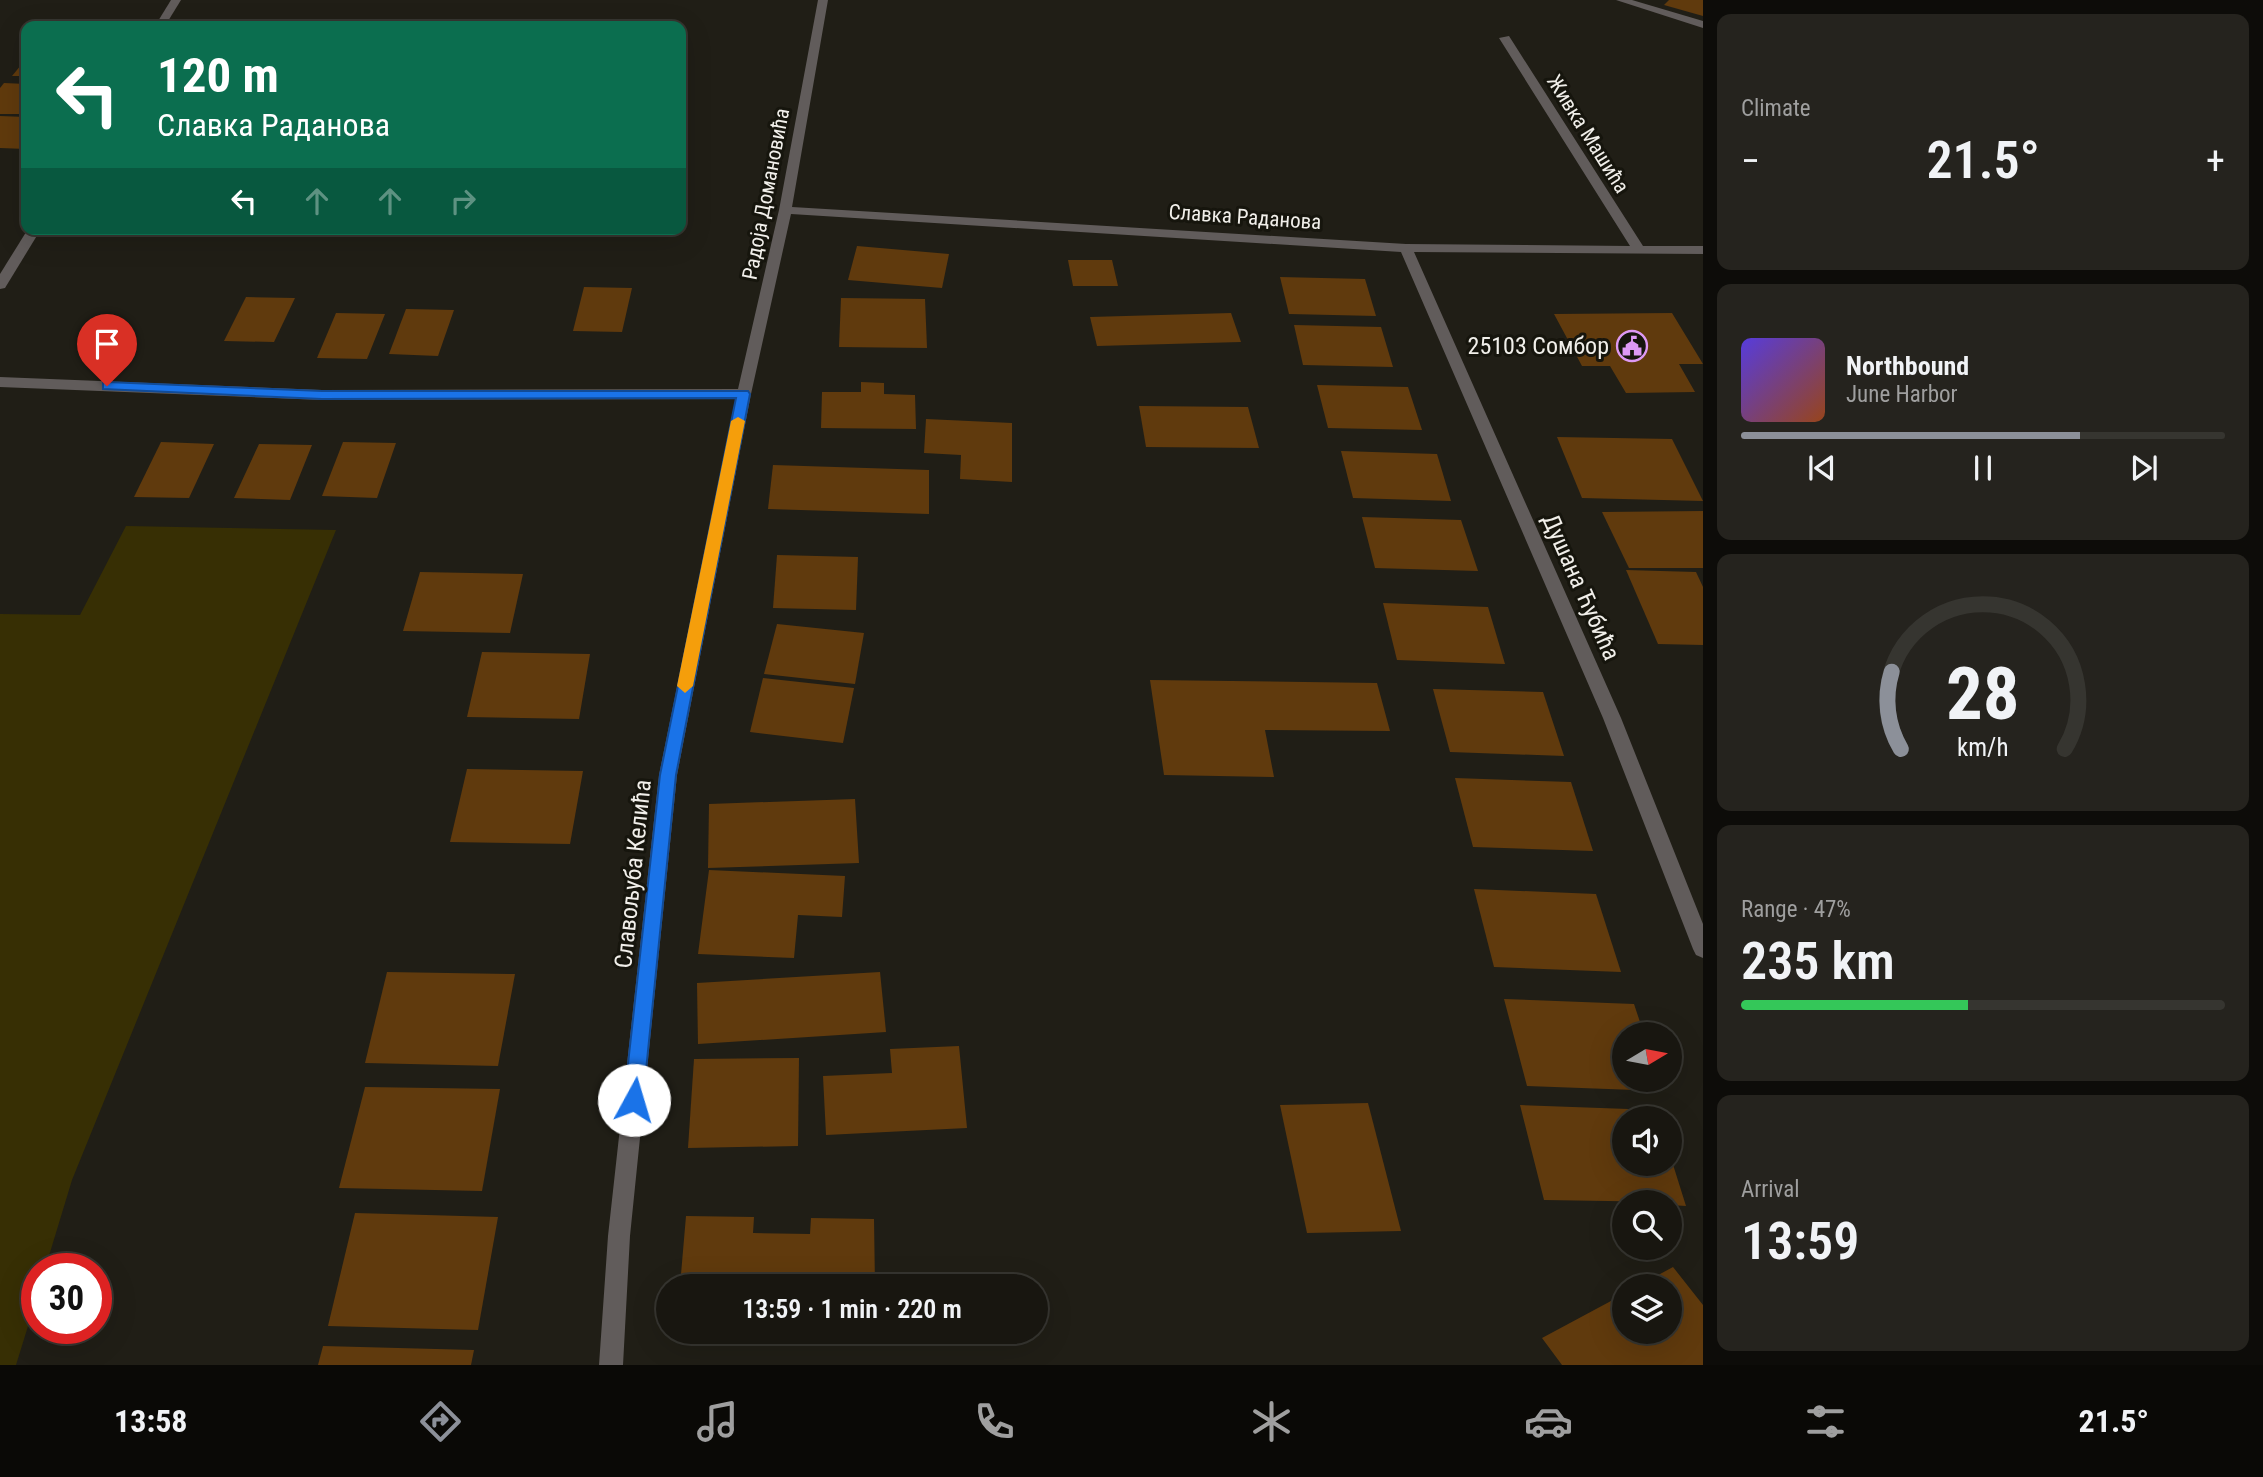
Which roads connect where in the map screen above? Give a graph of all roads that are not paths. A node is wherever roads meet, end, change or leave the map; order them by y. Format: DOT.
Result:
graph roads {
  1 [pos="176,0"];
  2 [pos="823,0"];
  3 [pos="1621,0"];
  4 [pos="163,21"];
  5 [pos="1703,25"];
  6 [pos="1506,38"];
  7 [pos="785,210"];
  8 [pos="31,235"];
  9 [pos="1703,236"];
  10 [pos="1406,248"];
  11 [pos="1688,249"];
  12 [pos="1639,250"];
  13 [pos="1703,250"];
  14 [pos="0,285"];
  15 [pos="0,382"];
  16 [pos="744,394"];
  17 [pos="1703,949"];
  18 [pos="611,1365"];
  1 -- 4 [label="street"];
  2 -- 7 [label="street, Радоја Домановића"];
  3 -- 5 [label="street"];
  6 -- 12 [label="street, Живка Машића"];
  7 -- 10 [label="street, Славка Раданова"];
  7 -- 16 [label="street, Радоја Домановића"];
  8 -- 14 [label="street"];
  9 -- 11 [label="street"];
  10 -- 12 [label="street, Славка Раданова"];
  10 -- 17 [label="street, Душана Ћубића"];
  11 -- 12 [label="street, Славка Раданова"];
  11 -- 13 [label="street, Славка Раданова"];
  15 -- 16 [label="street"];
  16 -- 18 [label="street, Славољуба Келића"];
}
